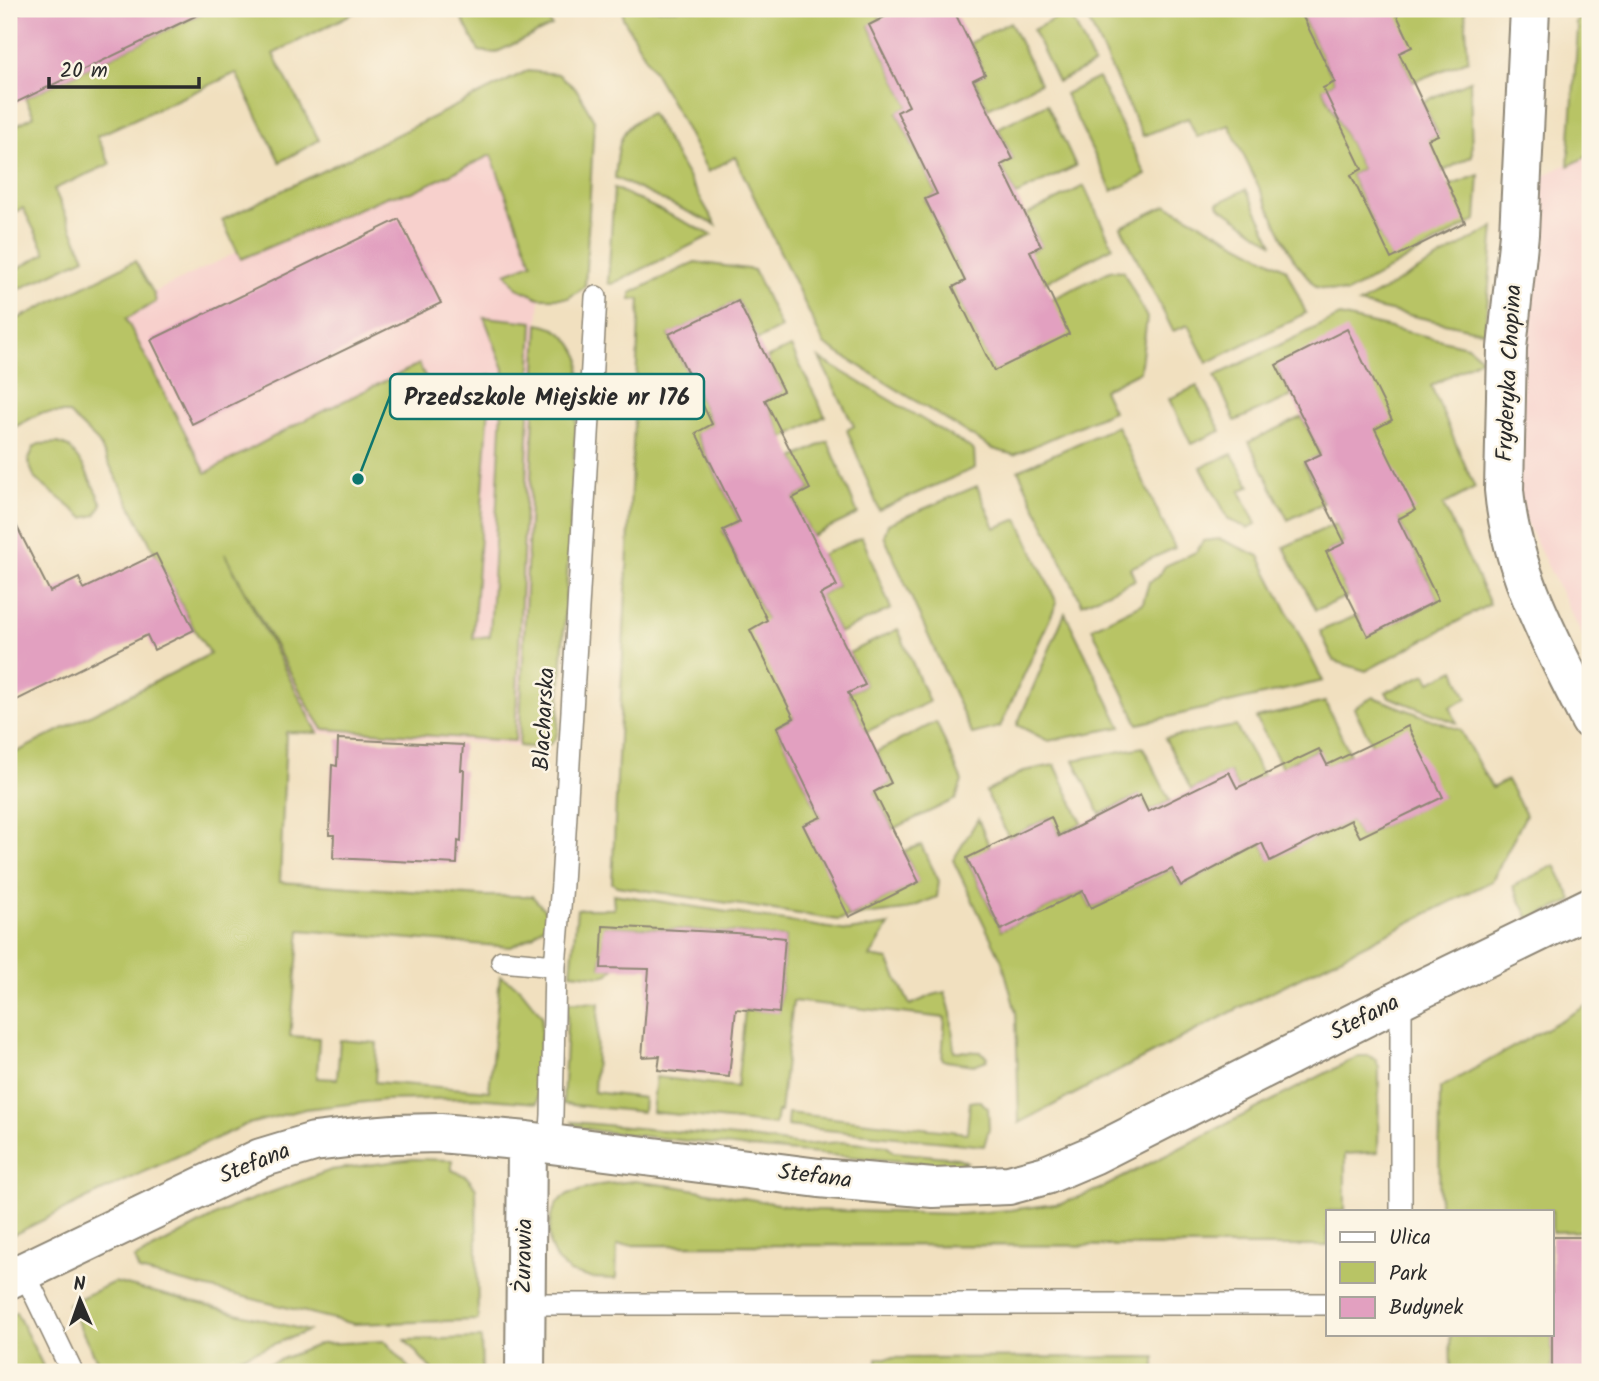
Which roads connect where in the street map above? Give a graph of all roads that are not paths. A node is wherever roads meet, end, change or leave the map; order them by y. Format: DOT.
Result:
graph roads {
  1 [pos="1530,9"];
  2 [pos="596,298"];
  3 [pos="1590,720"];
  4 [pos="1590,907"];
  5 [pos="502,961"];
  6 [pos="555,966"];
  7 [pos="1401,999"];
  8 [pos="538,1142"];
  9 [pos="1401,1210"];
  10 [pos="16,1275"];
  11 [pos="524,1304"];
  12 [pos="1326,1304"];
  13 [pos="72,1372"];
  14 [pos="525,1372"];
  1 -- 3 [label="street, Fryderyka Chopina"];
  2 -- 6 [label="lane, Blacharska"];
  4 -- 7 [label="street, Stefana"];
  5 -- 6 [label="lane"];
  6 -- 8 [label="lane, Blacharska"];
  7 -- 8 [label="street, Stefana"];
  7 -- 9 [label="lane"];
  8 -- 10 [label="street, Stefana"];
  8 -- 11 [label="street, Żurawia"];
  10 -- 13 [label="lane"];
  11 -- 12 [label="lane"];
  11 -- 14 [label="street, Żurawia"];
}
